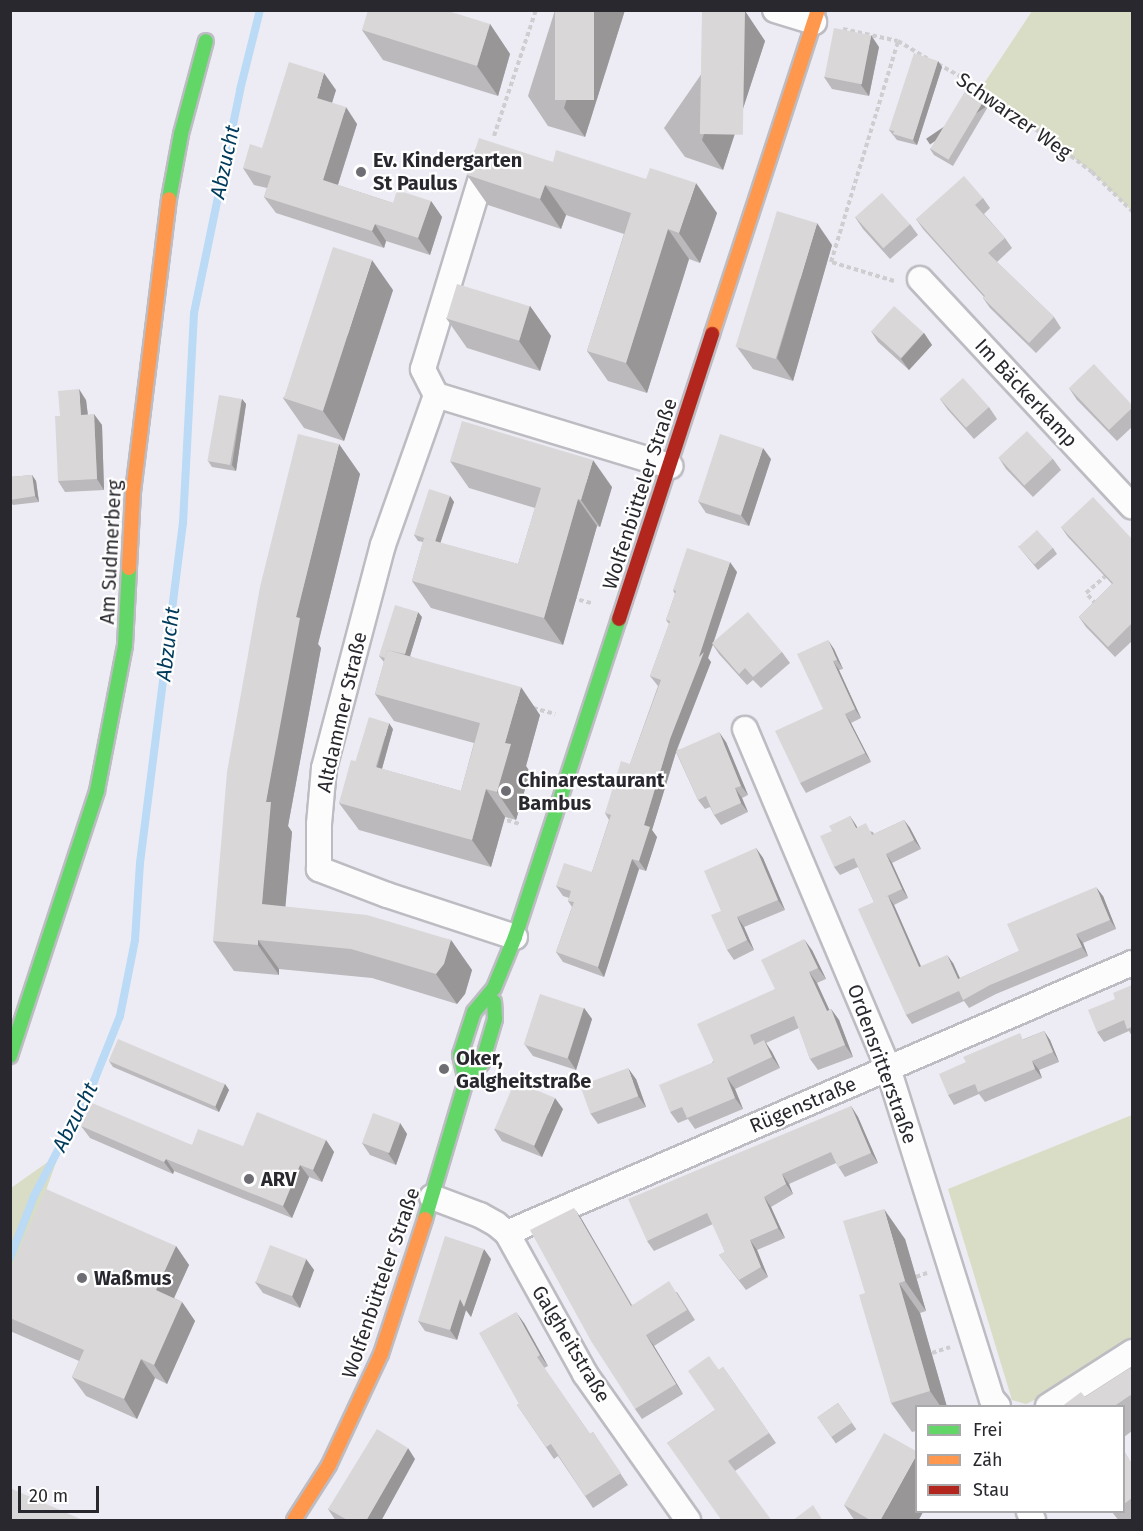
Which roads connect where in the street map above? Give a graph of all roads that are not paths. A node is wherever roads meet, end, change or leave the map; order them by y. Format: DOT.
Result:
graph roads {
  1 [pos="775,10"];
  2 [pos="816,16"];
  3 [pos="206,42"];
  4 [pos="490,148"];
  5 [pos="920,279"];
  6 [pos="436,395"];
  7 [pos="669,466"];
  8 [pos="1132,506"];
  9 [pos="745,729"];
  10 [pos="515,937"];
  11 [pos="1132,963"];
  12 [pos="494,988"];
  13 [pos="10,1056"];
  14 [pos="888,1068"];
  15 [pos="466,1081"];
  16 [pos="432,1197"];
  17 [pos="507,1233"];
  18 [pos="1132,1352"];
  19 [pos="996,1405"];
  20 [pos="1051,1405"];
  21 [pos="294,1521"];
  22 [pos="688,1521"];
  1 -- 2 [label="street"];
  2 -- 7 [label="main road, Wolfenbütteler Straße"];
  3 -- 13 [label="main road, Am Sudmerberg"];
  4 -- 6 [label="street"];
  5 -- 8 [label="street, Im Bäckerkamp"];
  6 -- 7 [label="street"];
  6 -- 10 [label="street, Altdammer Straße"];
  7 -- 10 [label="main road, Wolfenbütteler Straße"];
  9 -- 14 [label="street, Ordensritterstraße"];
  10 -- 12 [label="main road, Wolfenbütteler Straße"];
  11 -- 14 [label="street, Rügenstraße"];
  12 -- 15 [label="main road, Wolfenbütteler Straße"];
  12 -- 15 [label="main road, Wolfenbütteler Straße"];
  14 -- 17 [label="street, Rügenstraße"];
  14 -- 19 [label="street, Ordensritterstraße"];
  15 -- 16 [label="main road, Wolfenbütteler Straße"];
  16 -- 17 [label="street, Galgheitstraße"];
  16 -- 21 [label="main road, Wolfenbütteler Straße"];
  17 -- 22 [label="street, Galgheitstraße"];
  18 -- 20 [label="street"];
}
